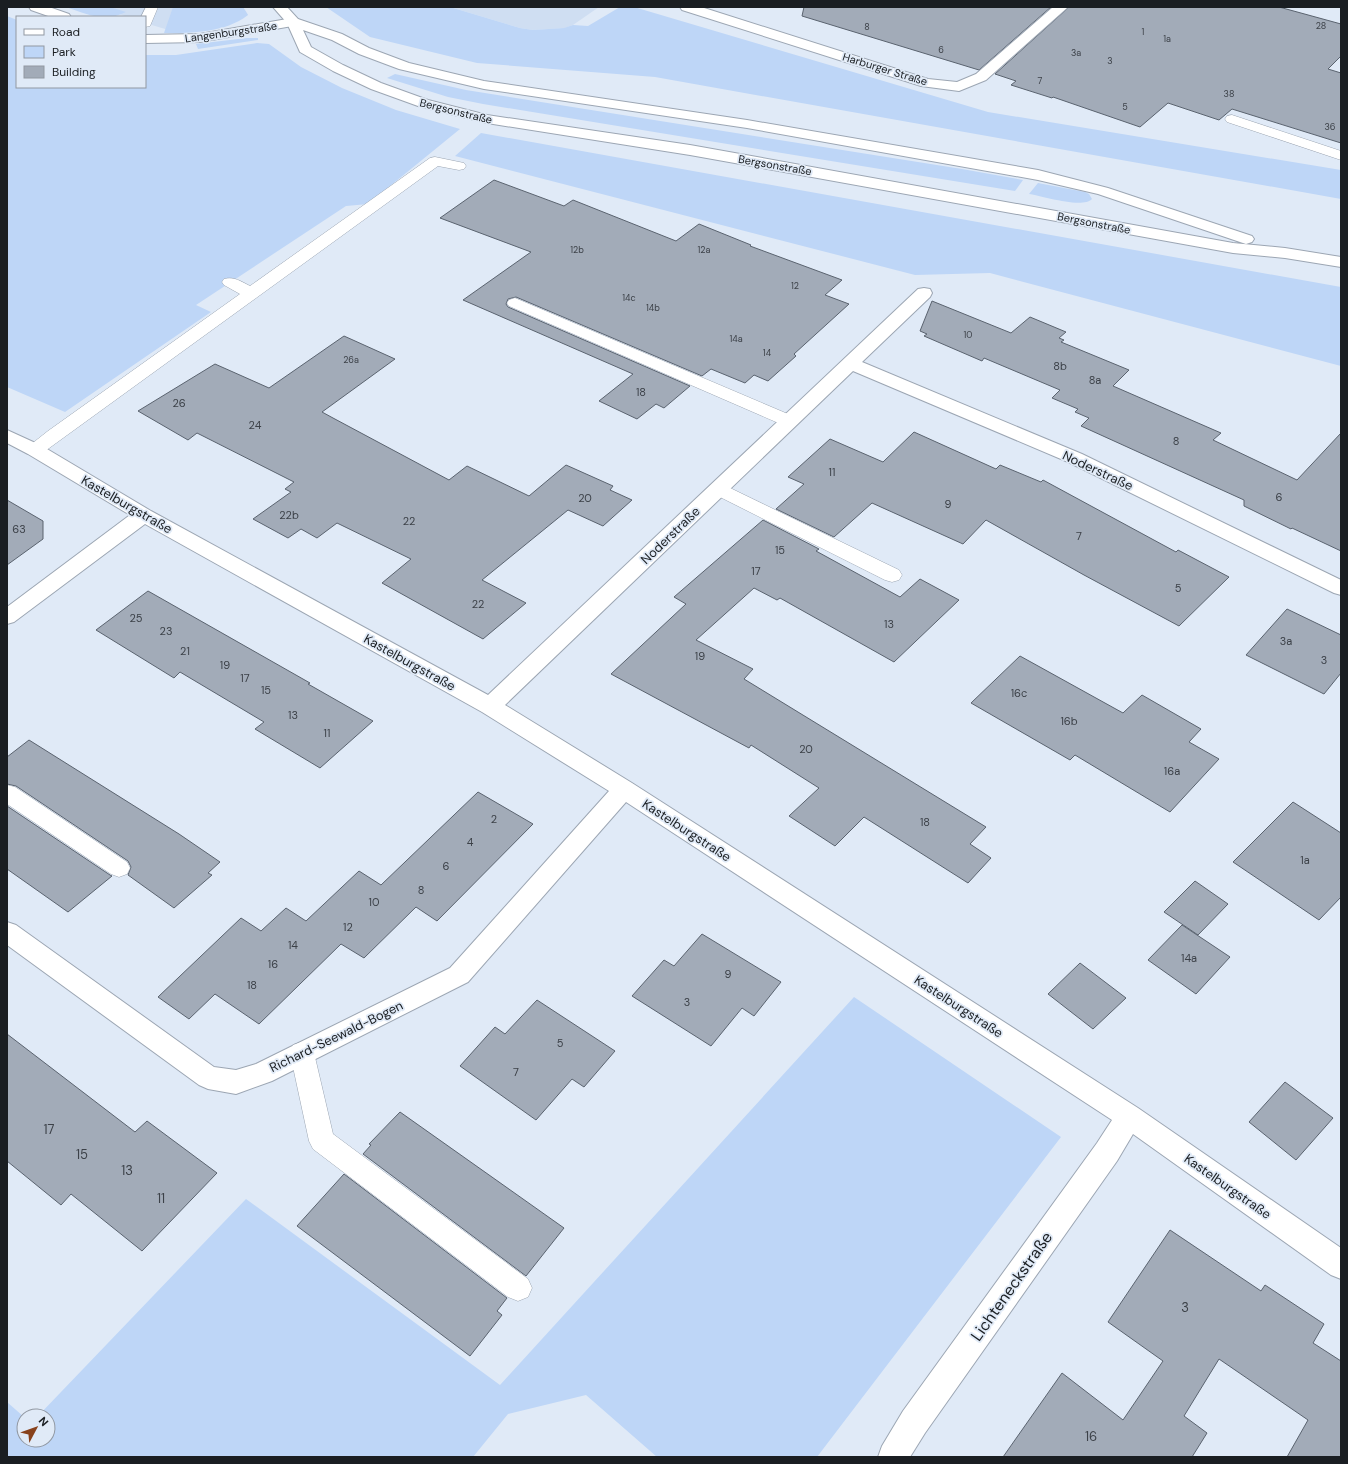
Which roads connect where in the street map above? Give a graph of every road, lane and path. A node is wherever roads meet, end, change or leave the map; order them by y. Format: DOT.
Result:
graph roads {
  1 [pos="36,7"];
  2 [pos="152,7"];
  3 [pos="280,7"];
  4 [pos="687,7"];
  5 [pos="1061,7"];
  6 [pos="61,16"];
  7 [pos="146,21"];
  8 [pos="293,22"];
  9 [pos="146,39"];
  10 [pos="1232,119"];
  11 [pos="1341,156"];
  12 [pos="459,166"];
  13 [pos="1285,253"];
  14 [pos="1341,262"];
  15 [pos="230,282"];
  16 [pos="251,293"];
  17 [pos="924,293"];
  18 [pos="515,303"];
  19 [pos="850,363"];
  20 [pos="789,421"];
  21 [pos="7,436"];
  22 [pos="35,450"];
  23 [pos="718,489"];
  24 [pos="144,515"];
  25 [pos="892,575"];
  26 [pos="1341,588"];
  27 [pos="7,617"];
  28 [pos="490,706"];
  29 [pos="624,789"];
  30 [pos="7,792"];
  31 [pos="119,868"];
  32 [pos="7,932"];
  33 [pos="302,1053"];
  34 [pos="1129,1116"];
  35 [pos="1341,1265"];
  36 [pos="518,1288"];
  37 [pos="893,1457"];
  1 -- 6 [label="street"];
  2 -- 7 [label="lane"];
  3 -- 8 [label="street, Bergsonstraße"];
  4 -- 5 [label="street, Harburger Straße"];
  8 -- 9 [label="street, Langenburgstraße"];
  8 -- 13 [label="street, Bergsonstraße"];
  8 -- 13 [label="street, Bergsonstraße"];
  10 -- 11 [label="lane"];
  12 -- 16 [label="lane"];
  13 -- 14 [label="street, Bergsonstraße"];
  15 -- 16 [label="lane"];
  16 -- 22 [label="lane"];
  17 -- 19 [label="street, Noderstraße"];
  18 -- 20 [label="lane"];
  19 -- 20 [label="street, Noderstraße"];
  19 -- 26 [label="street, Noderstraße"];
  20 -- 23 [label="street, Noderstraße"];
  21 -- 22 [label="street, Kastelburgstraße"];
  22 -- 24 [label="street, Kastelburgstraße"];
  23 -- 25 [label="lane"];
  23 -- 28 [label="street, Noderstraße"];
  24 -- 27 [label="street"];
  24 -- 28 [label="street, Kastelburgstraße"];
  28 -- 29 [label="street, Kastelburgstraße"];
  29 -- 33 [label="street, Richard-Seewald-Bogen"];
  29 -- 34 [label="street, Kastelburgstraße"];
  30 -- 31 [label="lane"];
  32 -- 33 [label="street, Richard-Seewald-Bogen"];
  33 -- 36 [label="lane"];
  34 -- 35 [label="street, Kastelburgstraße"];
  34 -- 37 [label="street, Lichteneckstraße"];
}
